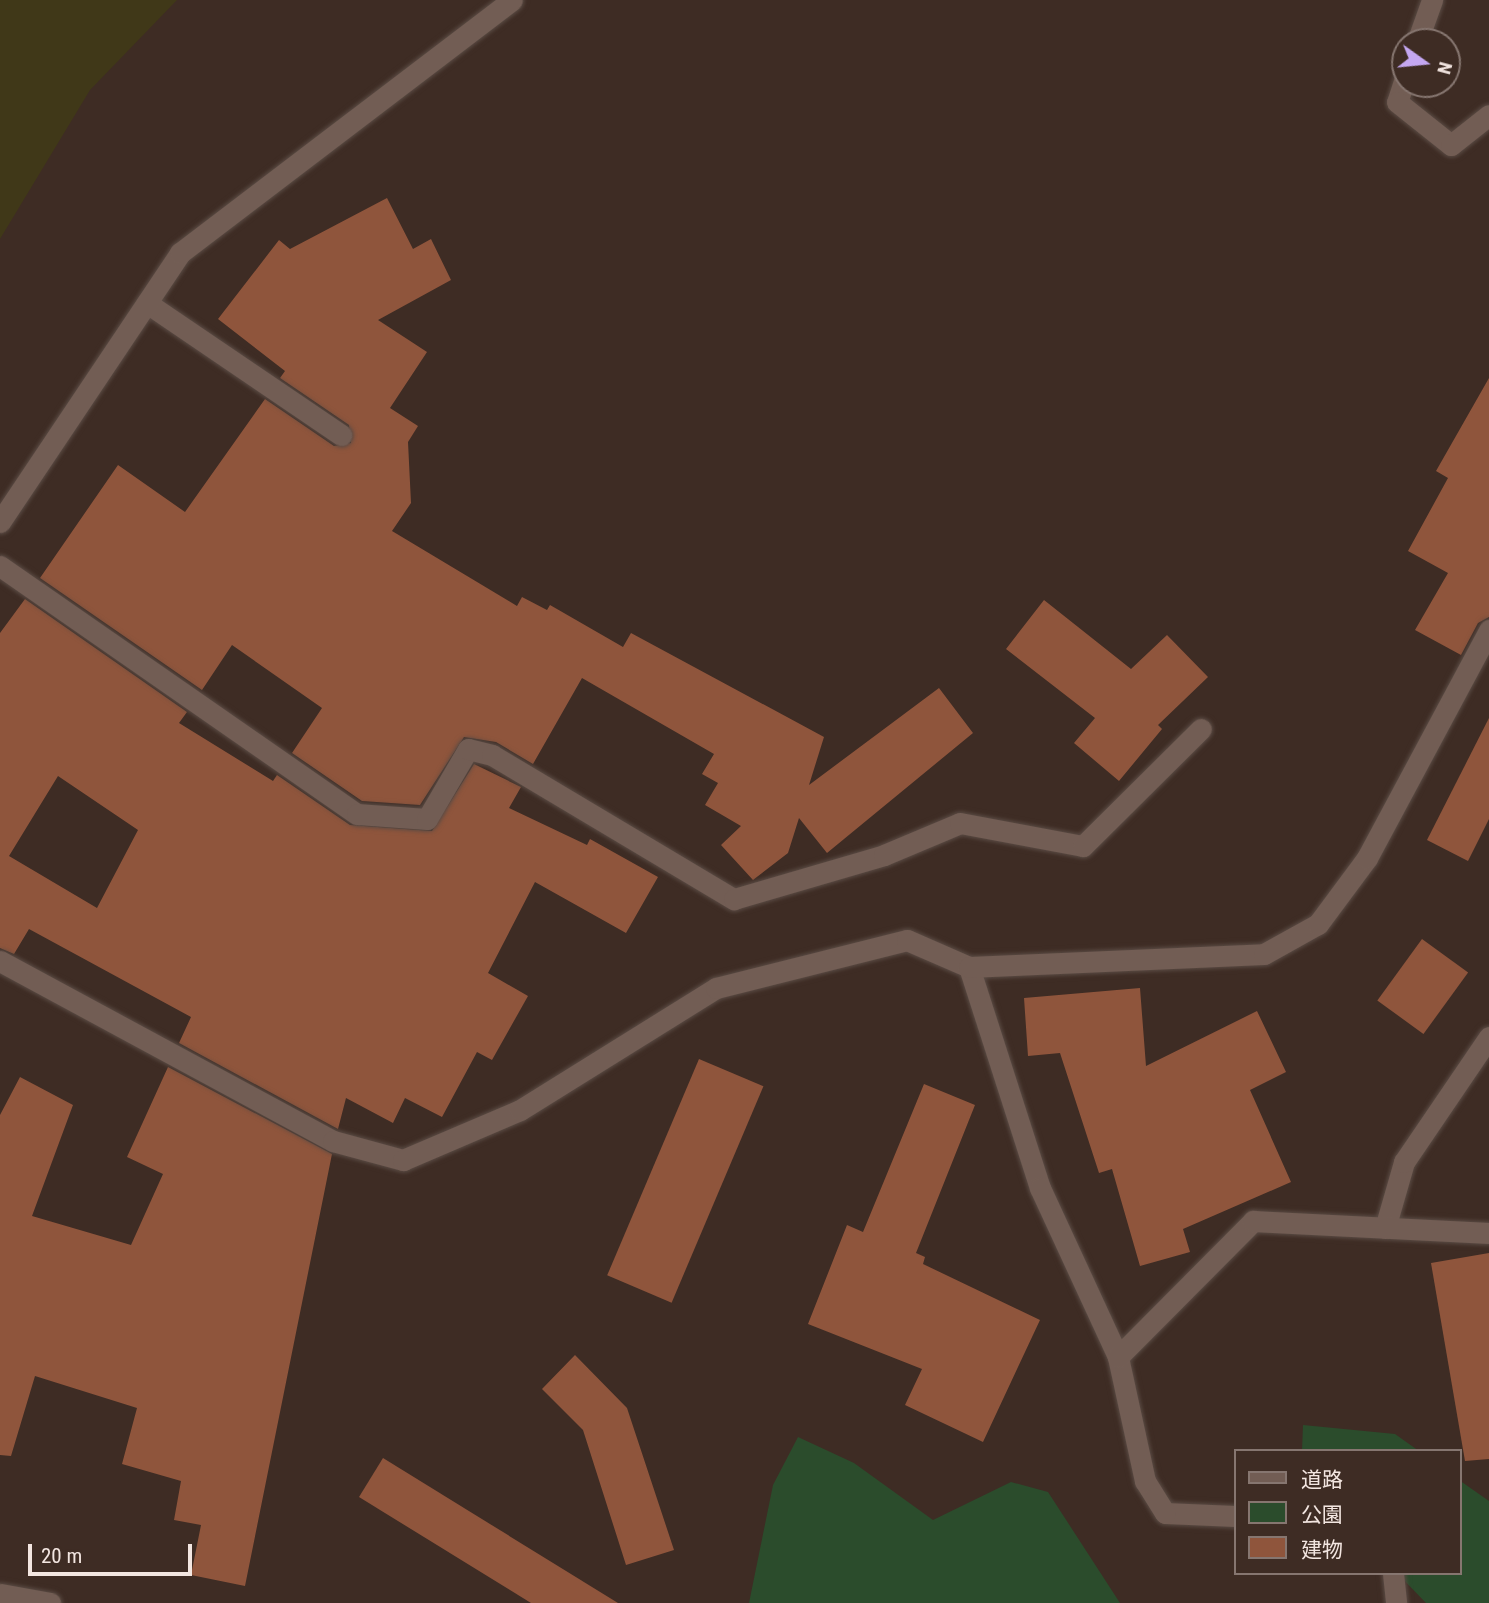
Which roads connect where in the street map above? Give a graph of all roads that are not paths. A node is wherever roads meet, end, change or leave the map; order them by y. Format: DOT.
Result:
graph roads {
  1 [pos="512,0"];
  2 [pos="1432,0"];
  3 [pos="1422,28"];
  4 [pos="1398,98"];
  5 [pos="1489,115"];
  6 [pos="147,303"];
  7 [pos="341,435"];
  8 [pos="0,522"];
  9 [pos="0,566"];
  10 [pos="1489,630"];
  11 [pos="1201,729"];
  12 [pos="0,961"];
  13 [pos="969,967"];
  14 [pos="1489,1037"];
  15 [pos="1385,1228"];
  16 [pos="1489,1233"];
  17 [pos="1118,1357"];
  18 [pos="1234,1516"];
  19 [pos="1393,1575"];
  20 [pos="0,1594"];
  21 [pos="50,1603"];
  22 [pos="1395,1603"];
  1 -- 6 [label="street"];
  2 -- 3 [label="street"];
  4 -- 5 [label="street"];
  6 -- 7 [label="street"];
  6 -- 8 [label="street"];
  9 -- 11 [label="street"];
  10 -- 13 [label="street"];
  12 -- 13 [label="street"];
  13 -- 17 [label="street"];
  14 -- 15 [label="street"];
  15 -- 16 [label="street"];
  15 -- 17 [label="street"];
  17 -- 18 [label="street"];
  19 -- 22 [label="street"];
  20 -- 21 [label="street"];
}
